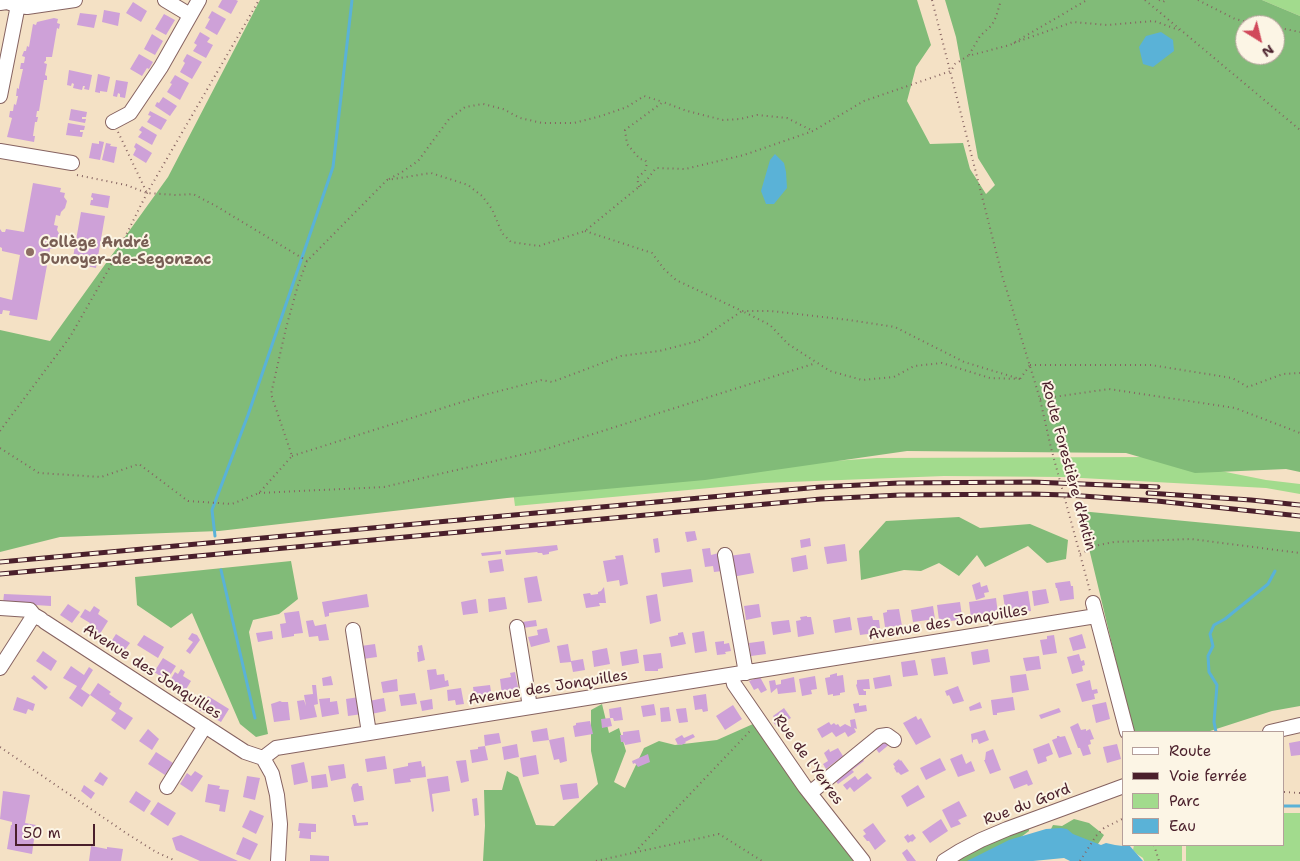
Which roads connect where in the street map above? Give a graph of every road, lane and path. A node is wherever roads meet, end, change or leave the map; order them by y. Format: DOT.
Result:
graph roads {
  1 [pos="75,0"];
  2 [pos="165,0"];
  3 [pos="199,0"];
  4 [pos="259,0"];
  5 [pos="932,0"];
  6 [pos="1001,0"];
  7 [pos="1087,0"];
  8 [pos="1145,0"];
  9 [pos="1159,0"];
  10 [pos="1166,0"];
  11 [pos="1198,0"];
  12 [pos="0,3"];
  13 [pos="18,3"];
  14 [pos="190,15"];
  15 [pos="1235,19"];
  16 [pos="1285,29"];
  17 [pos="1181,31"];
  18 [pos="1300,32"];
  19 [pos="1010,44"];
  20 [pos="968,56"];
  21 [pos="951,71"];
  22 [pos="0,96"];
  23 [pos="663,102"];
  24 [pos="113,122"];
  25 [pos="813,130"];
  26 [pos="1300,130"];
  27 [pos="0,150"];
  28 [pos="72,163"];
  29 [pos="387,180"];
  30 [pos="639,187"];
  31 [pos="147,193"];
  32 [pos="585,231"];
  33 [pos="307,261"];
  34 [pos="742,310"];
  35 [pos="817,362"];
  36 [pos="1030,365"];
  37 [pos="1300,373"];
  38 [pos="1020,379"];
  39 [pos="1040,399"];
  40 [pos="0,431"];
  41 [pos="1300,433"];
  42 [pos="0,448"];
  43 [pos="292,456"];
  44 [pos="259,493"];
  45 [pos="1300,553"];
  46 [pos="1080,554"];
  47 [pos="725,555"];
  48 [pos="0,608"];
  49 [pos="1095,609"];
  50 [pos="40,619"];
  51 [pos="517,627"];
  52 [pos="353,630"];
  53 [pos="0,668"];
  54 [pos="746,673"];
  55 [pos="732,675"];
  56 [pos="530,708"];
  57 [pos="760,721"];
  58 [pos="1300,725"];
  59 [pos="205,726"];
  60 [pos="1127,731"];
  61 [pos="1274,731"];
  62 [pos="369,733"];
  63 [pos="894,740"];
  64 [pos="0,747"];
  65 [pos="263,758"];
  66 [pos="167,787"];
  67 [pos="1122,787"];
  68 [pos="1285,792"];
  69 [pos="810,793"];
  70 [pos="1300,793"];
  71 [pos="1122,819"];
  72 [pos="1154,846"];
  73 [pos="635,852"];
  74 [pos="176,861"];
  75 [pos="278,861"];
  76 [pos="596,861"];
  77 [pos="762,861"];
  78 [pos="863,861"];
  79 [pos="944,861"];
  80 [pos="1080,861"];
  81 [pos="1158,861"];
  1 -- 13 [label="street"];
  2 -- 14 [label="street"];
  3 -- 14 [label="street"];
  4 -- 31 [label="path"];
  5 -- 21 [label="path"];
  6 -- 20 [label="path"];
  7 -- 19 [label="path"];
  8 -- 17 [label="path"];
  9 -- 10 [label="path"];
  11 -- 15 [label="path"];
  12 -- 13 [label="street"];
  13 -- 22 [label="street"];
  14 -- 24 [label="street"];
  16 -- 18 [label="path"];
  17 -- 19 [label="path"];
  17 -- 26 [label="path"];
  19 -- 20 [label="path"];
  20 -- 21 [label="path"];
  21 -- 25 [label="path"];
  21 -- 36 [label="path, Route Forestière d'Antin"];
  23 -- 25 [label="path"];
  23 -- 29 [label="path"];
  23 -- 30 [label="path"];
  24 -- 31 [label="path"];
  25 -- 30 [label="path"];
  27 -- 28 [label="street"];
  28 -- 31 [label="path"];
  29 -- 32 [label="path"];
  29 -- 33 [label="path"];
  30 -- 32 [label="path"];
  31 -- 33 [label="path"];
  31 -- 40 [label="path"];
  32 -- 34 [label="path"];
  33 -- 43 [label="path"];
  34 -- 35 [label="path"];
  34 -- 38 [label="path"];
  34 -- 43 [label="path"];
  35 -- 38 [label="path"];
  35 -- 44 [label="path"];
  36 -- 37 [label="path"];
  36 -- 38 [label="path"];
  36 -- 39 [label="path, Route Forestière d'Antin"];
  39 -- 41 [label="path"];
  39 -- 46 [label="path, Route Forestière d'Antin"];
  42 -- 44 [label="path"];
  43 -- 44 [label="path"];
  45 -- 46 [label="path"];
  46 -- 49 [label="path, Route Forestière d'Antin"];
  47 -- 54 [label="street"];
  48 -- 50 [label="street, Avenue des Jonquilles"];
  49 -- 54 [label="street, Avenue des Jonquilles"];
  49 -- 60 [label="street"];
  50 -- 53 [label="street"];
  50 -- 59 [label="street, Avenue des Jonquilles"];
  51 -- 56 [label="street"];
  52 -- 62 [label="street"];
  54 -- 55 [label="street, Avenue des Jonquilles"];
  55 -- 56 [label="street, Avenue des Jonquilles"];
  55 -- 57 [label="street, Rue de l'Yerres"];
  56 -- 62 [label="street, Avenue des Jonquilles"];
  57 -- 69 [label="street, Rue de l'Yerres"];
  57 -- 73 [label="path"];
  58 -- 61 [label="street"];
  59 -- 65 [label="street, Avenue des Jonquilles"];
  59 -- 66 [label="street"];
  62 -- 65 [label="street, Avenue des Jonquilles"];
  63 -- 69 [label="street"];
  64 -- 74 [label="path"];
  65 -- 75 [label="street"];
  67 -- 79 [label="street, Rue du Gord"];
  68 -- 70 [label="path"];
  69 -- 78 [label="street, Rue de l'Yerres"];
  71 -- 80 [label="path"];
  72 -- 81 [label="path"];
  73 -- 76 [label="path"];
  73 -- 77 [label="path"];
}
